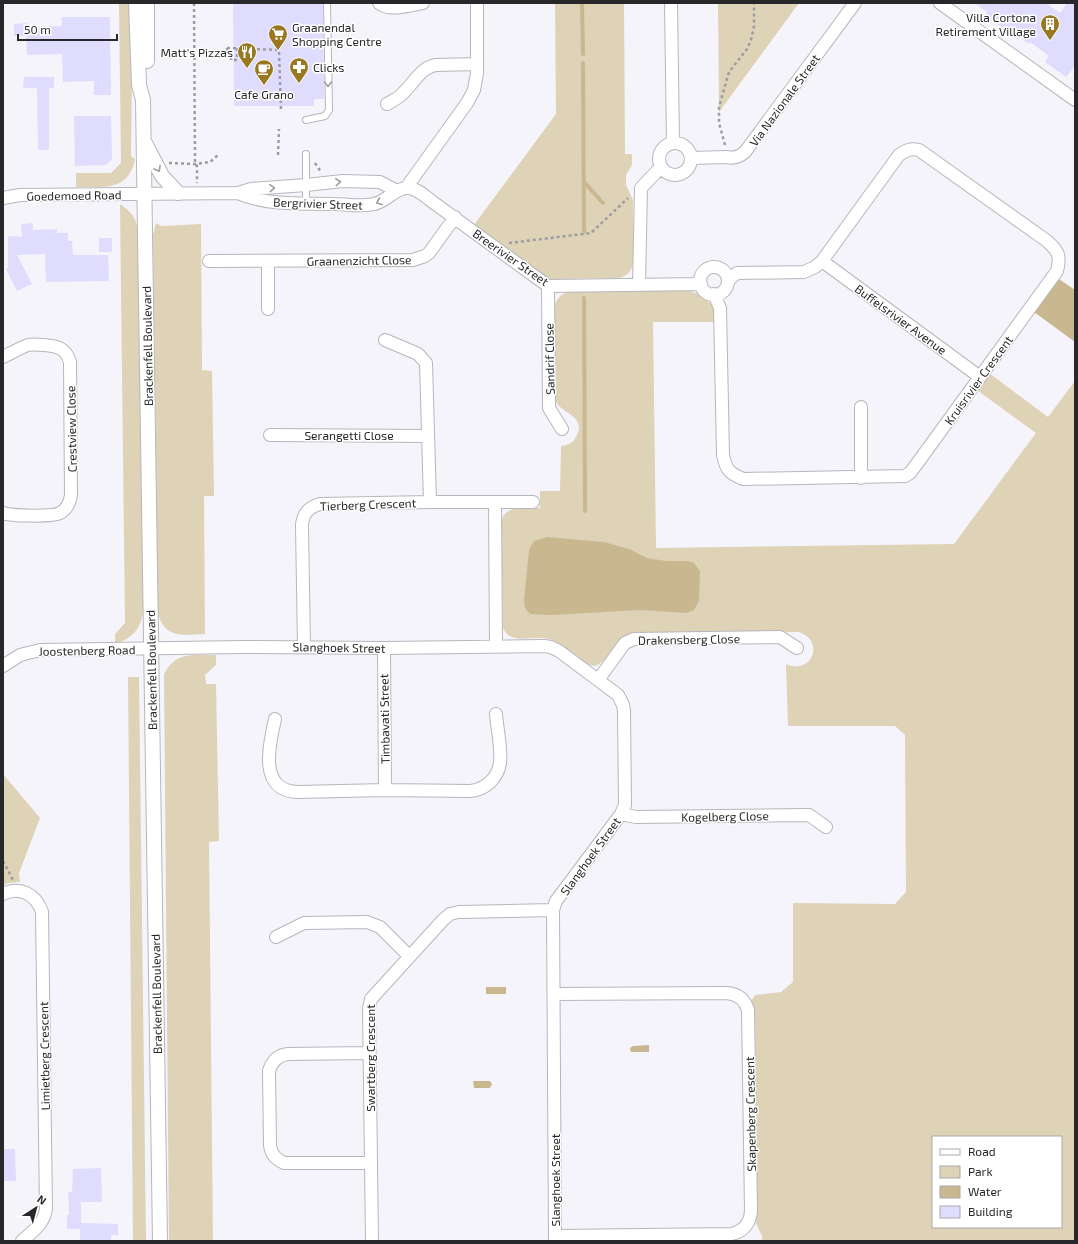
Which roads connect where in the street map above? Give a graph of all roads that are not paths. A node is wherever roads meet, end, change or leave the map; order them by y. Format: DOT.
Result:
graph roads {
  1 [pos="136,3"];
  2 [pos="146,3"];
  3 [pos="328,3"];
  4 [pos="379,3"];
  5 [pos="423,3"];
  6 [pos="477,3"];
  7 [pos="672,3"];
  8 [pos="855,3"];
  9 [pos="940,3"];
  10 [pos="477,64"];
  11 [pos="143,100"];
  12 [pos="1075,100"];
  13 [pos="387,104"];
  14 [pos="306,120"];
  15 [pos="144,141"];
  16 [pos="673,143"];
  17 [pos="306,154"];
  18 [pos="691,158"];
  19 [pos="661,167"];
  20 [pos="306,185"];
  21 [pos="401,190"];
  22 [pos="178,193"];
  23 [pos="238,193"];
  24 [pos="145,194"];
  25 [pos="3,198"];
  26 [pos="306,203"];
  27 [pos="455,217"];
  28 [pos="209,261"];
  29 [pos="268,261"];
  30 [pos="822,261"];
  31 [pos="728,280"];
  32 [pos="701,284"];
  33 [pos="639,285"];
  34 [pos="548,286"];
  35 [pos="714,294"];
  36 [pos="268,309"];
  37 [pos="385,340"];
  38 [pos="3,357"];
  39 [pos="980,377"];
  40 [pos="861,407"];
  41 [pos="562,429"];
  42 [pos="270,435"];
  43 [pos="428,436"];
  44 [pos="861,478"];
  45 [pos="430,502"];
  46 [pos="495,502"];
  47 [pos="533,502"];
  48 [pos="3,513"];
  49 [pos="496,646"];
  50 [pos="304,647"];
  51 [pos="384,648"];
  52 [pos="797,648"];
  53 [pos="150,649"];
  54 [pos="3,666"];
  55 [pos="598,680"];
  56 [pos="496,714"];
  57 [pos="275,719"];
  58 [pos="385,790"];
  59 [pos="621,814"];
  60 [pos="826,827"];
  61 [pos="8,892"];
  62 [pos="553,910"];
  63 [pos="276,937"];
  64 [pos="409,956"];
  65 [pos="554,994"];
  66 [pos="369,1053"];
  67 [pos="371,1163"];
  68 [pos="555,1238"];
  69 [pos="22,1241"];
  70 [pos="160,1241"];
  71 [pos="372,1241"];
  1 -- 11 [label="street, Brackenfell Boulevard"];
  2 -- 11 [label="street, Brackenfell Boulevard"];
  3 -- 14 [label="lane, one-way"];
  4 -- 5 [label="street"];
  6 -- 10 [label="street"];
  7 -- 16 [label="street"];
  8 -- 18 [label="street, Via Nazionale Street"];
  9 -- 12 [label="street"];
  10 -- 13 [label="street"];
  10 -- 21 [label="street"];
  11 -- 15 [label="street, Brackenfell Boulevard"];
  15 -- 22 [label="street, one-way"];
  15 -- 24 [label="street, Brackenfell Boulevard"];
  16 -- 18 [label="street"];
  16 -- 19 [label="street"];
  17 -- 20 [label="lane"];
  18 -- 19 [label="street"];
  19 -- 33 [label="street"];
  20 -- 21 [label="street, Bergrivier Street, one-way"];
  23 -- 20 [label="street, Bergrivier Street, one-way"];
  20 -- 26 [label="lane"];
  21 -- 26 [label="street, Bergrivier Street, one-way"];
  21 -- 27 [label="street, Breerivier Street"];
  22 -- 23 [label="street, Bergrivier Street"];
  22 -- 24 [label="street, Bergrivier Street"];
  23 -- 26 [label="street, Bergrivier Street"];
  24 -- 25 [label="street, Goedemoed Road"];
  24 -- 53 [label="street, Brackenfell Boulevard"];
  27 -- 29 [label="street, Graanenzicht Close"];
  27 -- 34 [label="street, Breerivier Street"];
  28 -- 29 [label="street, Graanenzicht Close"];
  29 -- 36 [label="street"];
  30 -- 31 [label="street"];
  30 -- 39 [label="street, Buffelsrivier Avenue"];
  30 -- 39 [label="street, Kruisrivier Crescent"];
  31 -- 32 [label="street"];
  31 -- 35 [label="street"];
  32 -- 33 [label="street, Breerivier Street"];
  32 -- 35 [label="street"];
  33 -- 34 [label="street, Breerivier Street"];
  34 -- 41 [label="street, Sandrif Close"];
  35 -- 44 [label="street, Kruisrivier Crescent"];
  37 -- 43 [label="street"];
  38 -- 48 [label="street, Crestview Close"];
  39 -- 44 [label="street, Kruisrivier Crescent"];
  40 -- 44 [label="street"];
  42 -- 43 [label="street, Serangetti Close"];
  43 -- 45 [label="street"];
  45 -- 46 [label="street, Tierberg Crescent"];
  45 -- 50 [label="street, Tierberg Crescent"];
  46 -- 47 [label="street, Tierberg Crescent"];
  46 -- 49 [label="street"];
  49 -- 51 [label="street, Slanghoek Street"];
  49 -- 55 [label="street, Slanghoek Street"];
  50 -- 51 [label="street, Slanghoek Street"];
  50 -- 53 [label="street, Slanghoek Street"];
  51 -- 58 [label="street, Timbavati Street"];
  52 -- 55 [label="street, Drakensberg Close"];
  53 -- 54 [label="street, Joostenberg Road"];
  53 -- 70 [label="street, Brackenfell Boulevard"];
  55 -- 59 [label="street, Slanghoek Street"];
  56 -- 58 [label="street"];
  57 -- 58 [label="street"];
  59 -- 60 [label="street, Kogelberg Close"];
  59 -- 62 [label="street, Slanghoek Street"];
  61 -- 69 [label="street, Limietberg Crescent"];
  62 -- 64 [label="street, Swartberg Crescent"];
  62 -- 65 [label="street, Slanghoek Street"];
  63 -- 64 [label="street"];
  64 -- 66 [label="street, Swartberg Crescent"];
  65 -- 68 [label="street, Slanghoek Street"];
  65 -- 68 [label="street, Skapenberg Crescent"];
  66 -- 67 [label="street, Swartberg Crescent"];
  66 -- 67 [label="street"];
  67 -- 71 [label="street, Swartberg Crescent"];
}
